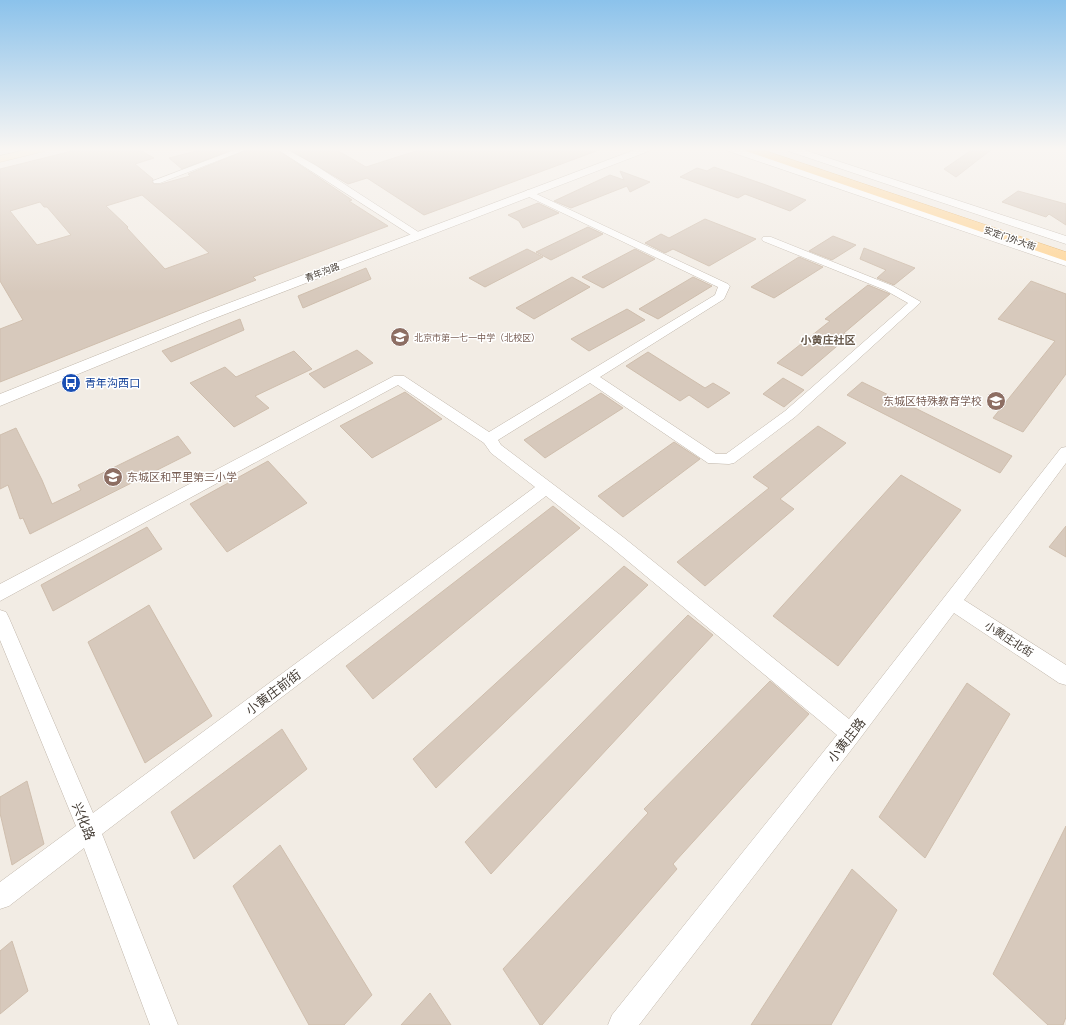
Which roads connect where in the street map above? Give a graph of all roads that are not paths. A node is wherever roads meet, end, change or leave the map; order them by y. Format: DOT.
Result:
graph roads {
  1 [pos="359,197"];
  2 [pos="518,197"];
  3 [pos="536,197"];
  4 [pos="873,197"];
  5 [pos="890,197"];
  6 [pos="918,197"];
  7 [pos="936,197"];
  8 [pos="418,235"];
  9 [pos="767,239"];
  10 [pos="1066,240"];
  11 [pos="1066,248"];
  12 [pos="1066,257"];
  13 [pos="1066,262"];
  14 [pos="591,377"];
  15 [pos="0,400"];
  16 [pos="489,439"];
  17 [pos="1066,452"];
  18 [pos="545,488"];
  19 [pos="0,593"];
  20 [pos="951,601"];
  21 [pos="0,618"];
  22 [pos="1066,676"];
  23 [pos="851,734"];
  24 [pos="88,831"];
  25 [pos="0,897"];
  26 [pos="164,1025"];
  27 [pos="622,1025"];
  1 -- 8 [label="street"];
  2 -- 8 [label="street, 青年沟路"];
  3 -- 14 [label="street"];
  4 -- 13 [label="street"];
  5 -- 12 [label="main road, 安定门外大街"];
  6 -- 11 [label="main road, 安定门外大街"];
  7 -- 10 [label="street"];
  8 -- 15 [label="street, 青年沟路"];
  9 -- 14 [label="street"];
  14 -- 16 [label="street"];
  16 -- 18 [label="street"];
  16 -- 19 [label="street"];
  17 -- 20 [label="street, 小黄庄路"];
  18 -- 23 [label="street"];
  18 -- 24 [label="street, 小黄庄前街"];
  20 -- 22 [label="street, 小黄庄北街"];
  20 -- 23 [label="street, 小黄庄路"];
  21 -- 24 [label="street, 兴化路"];
  23 -- 27 [label="street, 小黄庄路"];
  24 -- 25 [label="street, 小黄庄前街"];
  24 -- 26 [label="street, 兴化路"];
}
